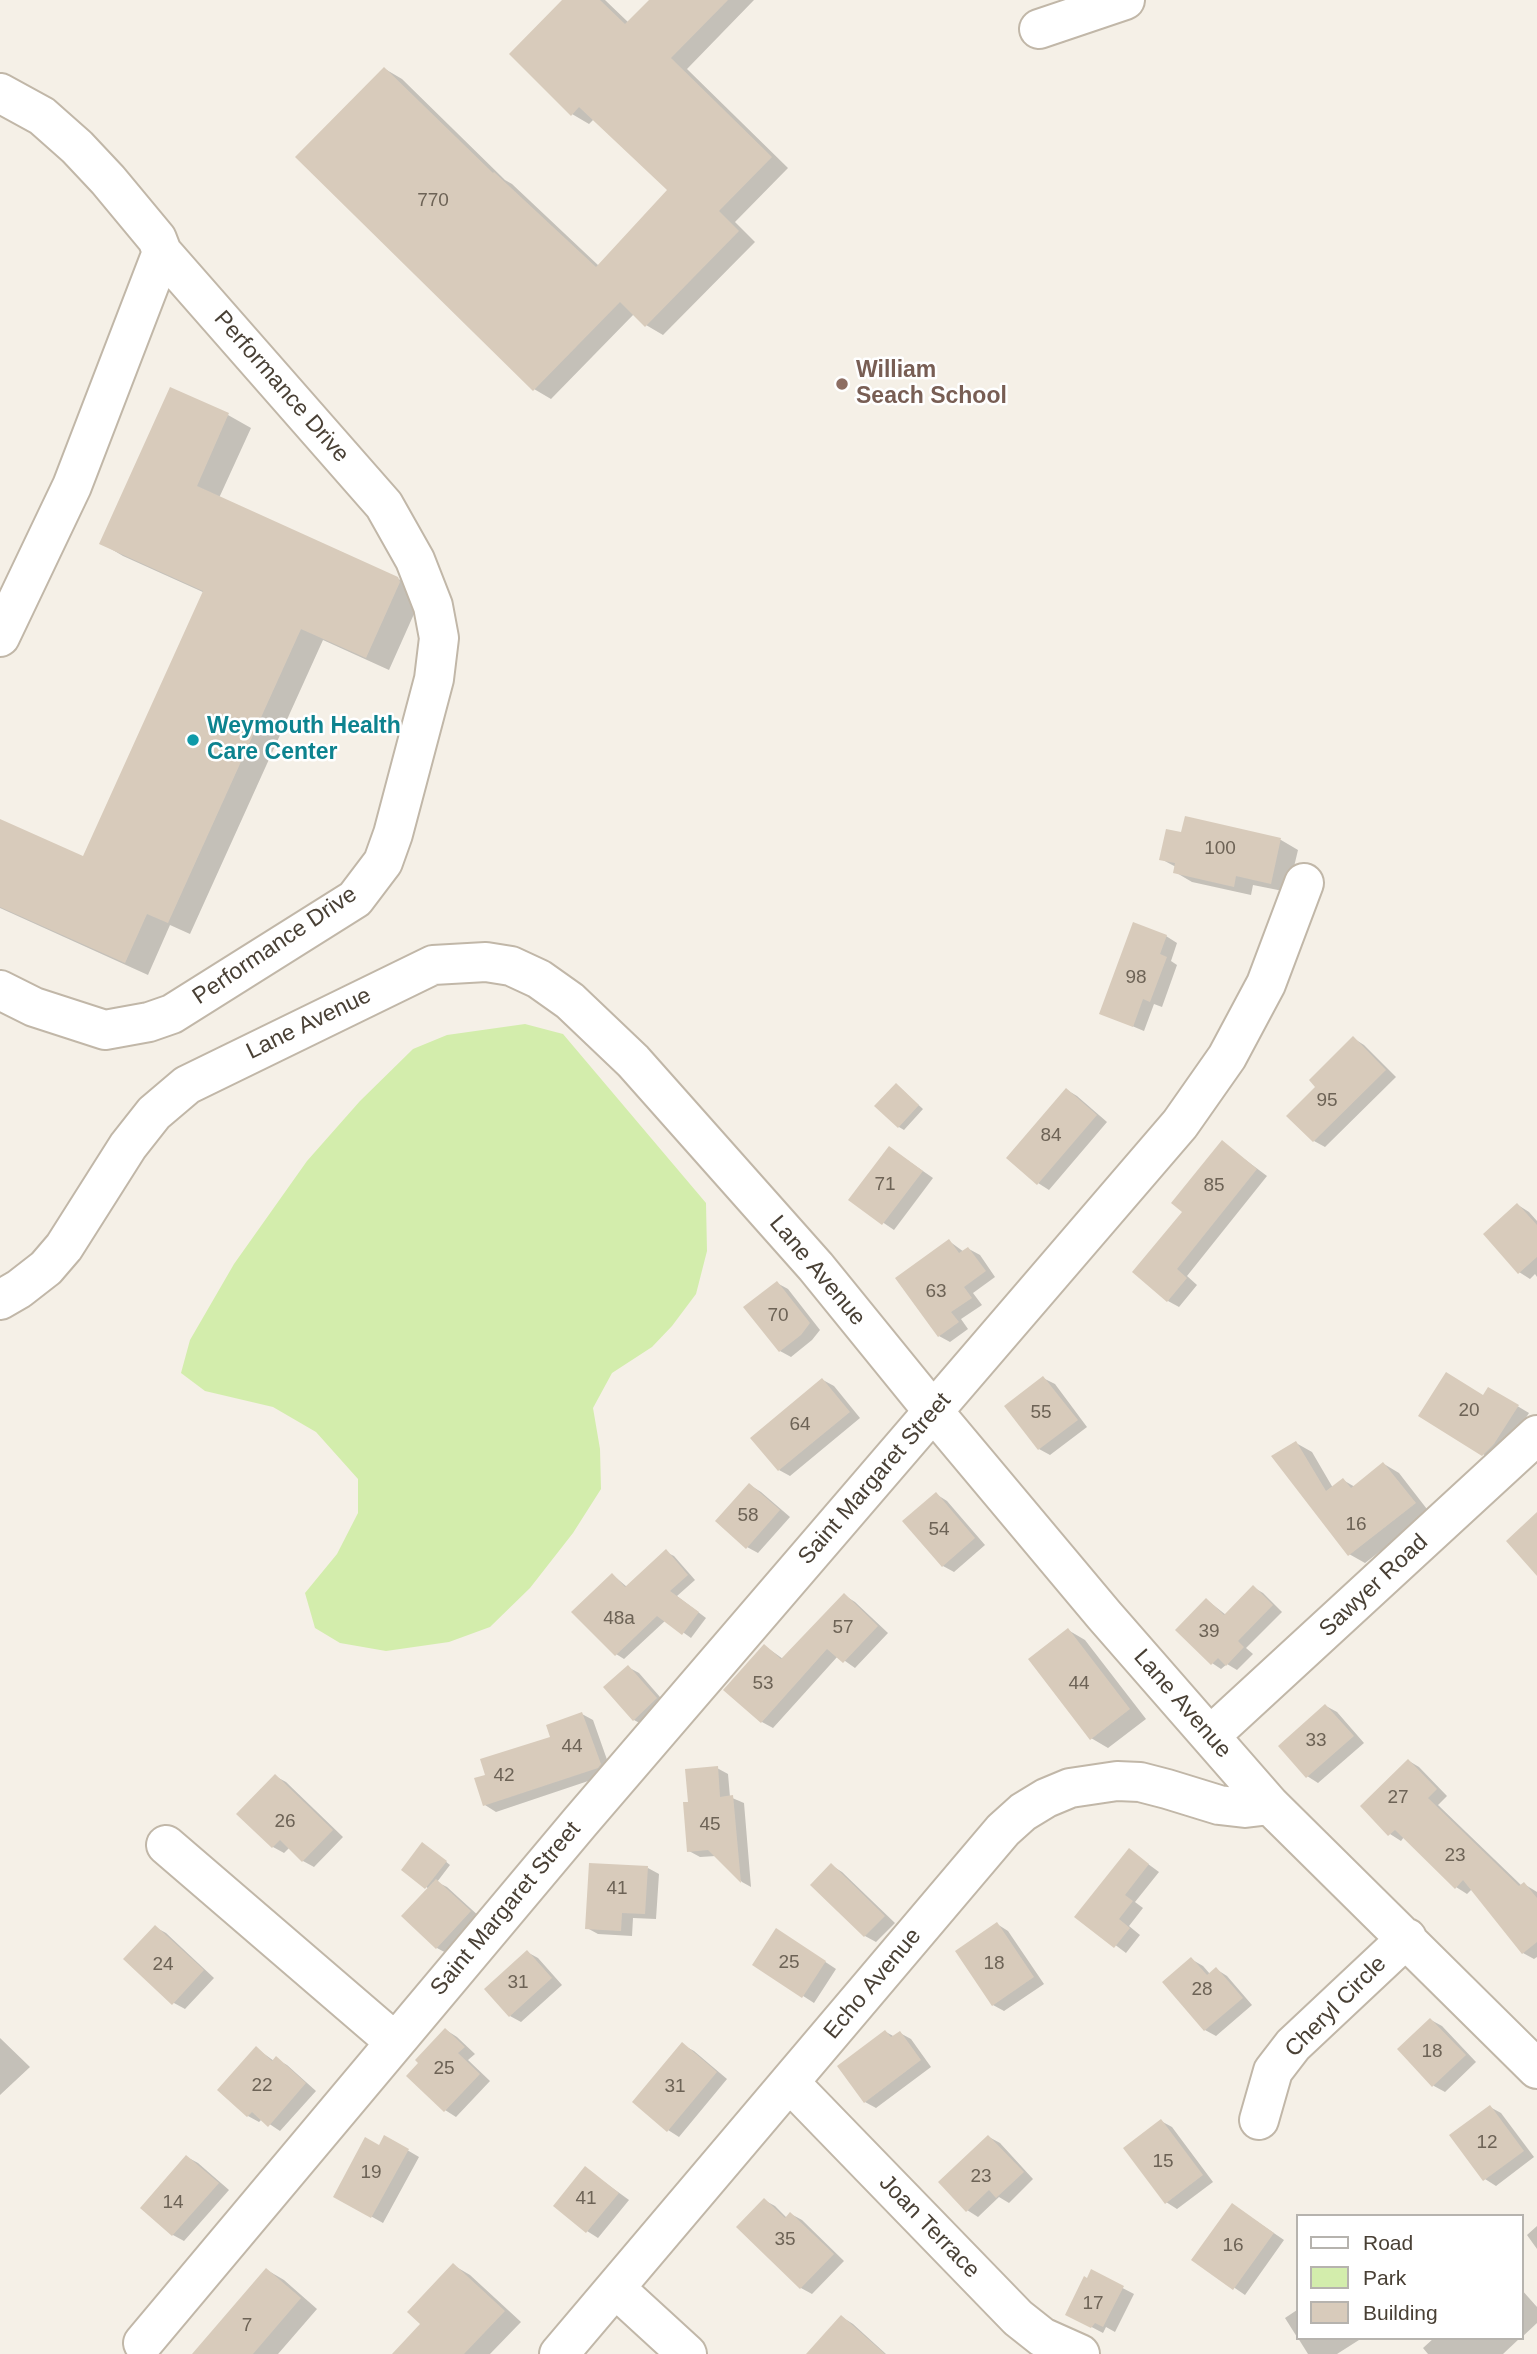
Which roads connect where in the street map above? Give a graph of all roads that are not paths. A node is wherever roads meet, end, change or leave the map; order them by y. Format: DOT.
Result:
graph roads {
  1 [pos="1125,0"];
  2 [pos="1040,29"];
  3 [pos="0,93"];
  4 [pos="162,252"];
  5 [pos="0,637"];
  6 [pos="1304,883"];
  7 [pos="0,990"];
  8 [pos="0,1300"];
  9 [pos="933,1411"];
  10 [pos="1537,1435"];
  11 [pos="1210,1736"];
  12 [pos="1269,1805"];
  13 [pos="166,1845"];
  14 [pos="1407,1938"];
  15 [pos="394,2042"];
  16 [pos="1537,2069"];
  17 [pos="790,2084"];
  18 [pos="1259,2120"];
  19 [pos="615,2288"];
  20 [pos="143,2343"];
  21 [pos="559,2354"];
  22 [pos="687,2354"];
  23 [pos="1080,2354"];
  1 -- 2 [label="street"];
  3 -- 4 [label="street, Performance Drive"];
  4 -- 5 [label="street"];
  4 -- 7 [label="street, Performance Drive"];
  6 -- 9 [label="street, Saint Margaret Street"];
  8 -- 9 [label="street, Lane Avenue"];
  9 -- 11 [label="street, Lane Avenue"];
  9 -- 15 [label="street, Saint Margaret Street"];
  10 -- 11 [label="street, Sawyer Road"];
  11 -- 12 [label="street, Lane Avenue"];
  12 -- 14 [label="street, Lane Avenue"];
  12 -- 17 [label="street, Echo Avenue"];
  13 -- 15 [label="street"];
  14 -- 16 [label="street, Lane Avenue"];
  14 -- 18 [label="street, Cheryl Circle"];
  15 -- 20 [label="street, Saint Margaret Street"];
  17 -- 19 [label="street, Echo Avenue"];
  17 -- 23 [label="street, Joan Terrace"];
  19 -- 21 [label="street, Echo Avenue"];
  19 -- 22 [label="street"];
}
